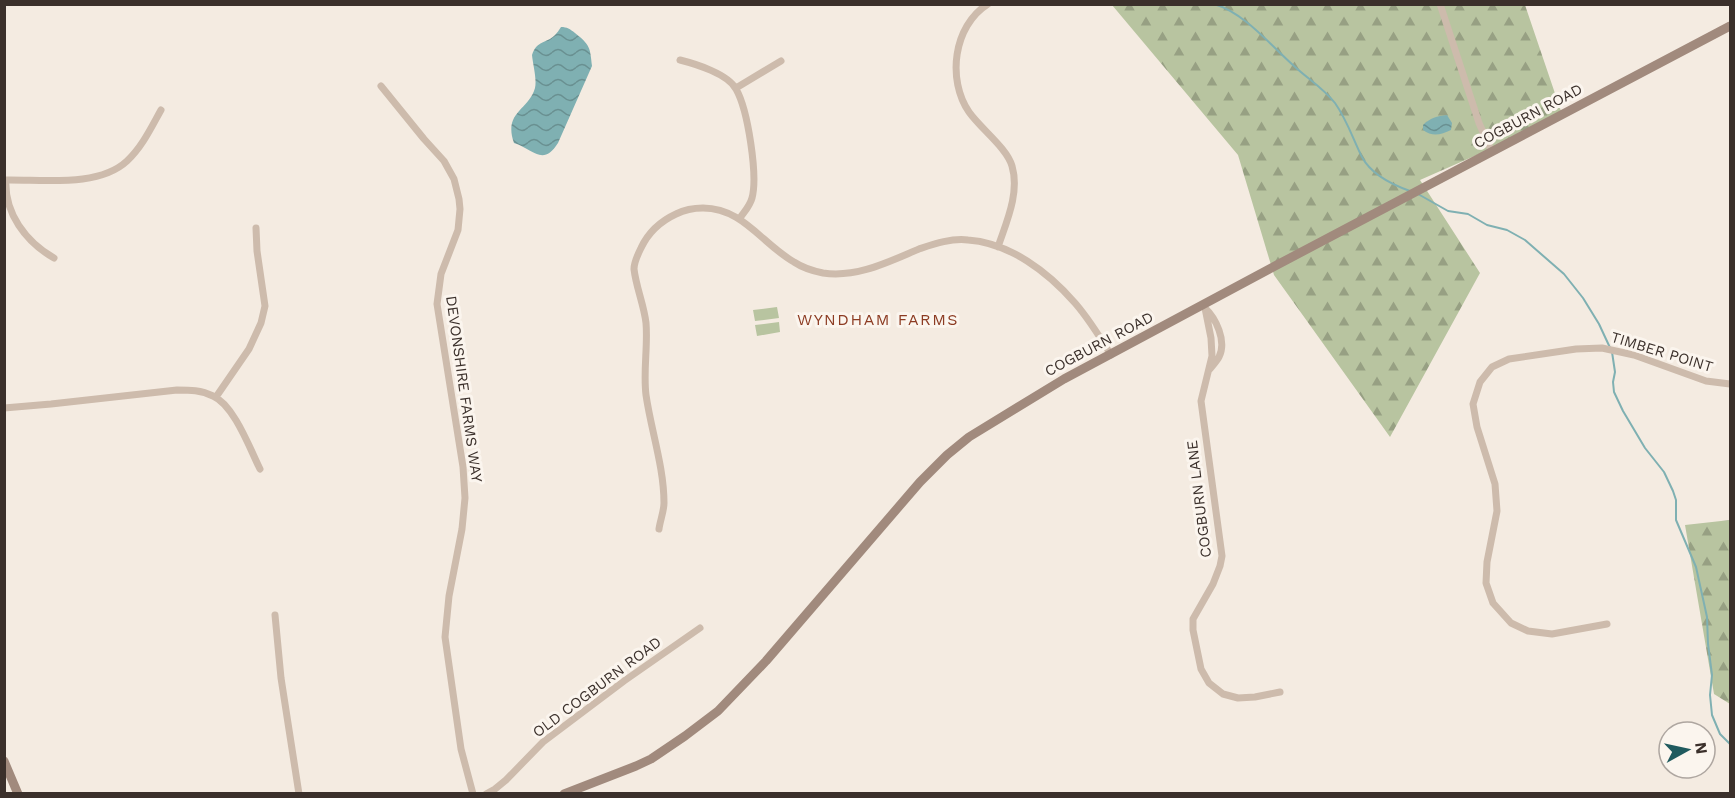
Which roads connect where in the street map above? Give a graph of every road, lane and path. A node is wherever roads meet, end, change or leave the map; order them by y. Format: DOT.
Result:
graph roads {
  1 [pos="988,4"];
  2 [pos="1440,4"];
  3 [pos="1731,26"];
  4 [pos="680,60"];
  5 [pos="782,61"];
  6 [pos="381,86"];
  7 [pos="736,88"];
  8 [pos="160,110"];
  9 [pos="1492,152"];
  10 [pos="5,180"];
  11 [pos="740,218"];
  12 [pos="256,228"];
  13 [pos="998,248"];
  14 [pos="54,258"];
  15 [pos="1204,307"];
  16 [pos="1111,355"];
  17 [pos="1731,384"];
  18 [pos="216,397"];
  19 [pos="4,408"];
  20 [pos="260,470"];
  21 [pos="658,529"];
  22 [pos="274,615"];
  23 [pos="1606,624"];
  24 [pos="700,628"];
  25 [pos="1280,692"];
  26 [pos="4,761"];
  27 [pos="18,794"];
  28 [pos="299,794"];
  29 [pos="473,794"];
  30 [pos="486,794"];
  31 [pos="564,794"];
  1 -- 13 [label="street"];
  2 -- 9 [label="street"];
  3 -- 9 [label="street, COGBURN ROAD"];
  4 -- 7 [label="street"];
  5 -- 7 [label="street"];
  6 -- 29 [label="street, DEVONSHIRE FARMS WAY"];
  7 -- 11 [label="street"];
  8 -- 10 [label="street"];
  9 -- 15 [label="street, COGBURN ROAD"];
  10 -- 14 [label="street"];
  11 -- 13 [label="street"];
  11 -- 21 [label="street"];
  12 -- 18 [label="street"];
  13 -- 16 [label="street"];
  15 -- 16 [label="street, COGBURN ROAD"];
  15 -- 25 [label="street, COGBURN LANE"];
  16 -- 31 [label="street, COGBURN ROAD"];
  17 -- 23 [label="street, TIMBER POINT"];
  18 -- 19 [label="street"];
  18 -- 20 [label="street"];
  22 -- 28 [label="street"];
  24 -- 30 [label="street, OLD COGBURN ROAD"];
  26 -- 27 [label="street"];
}
